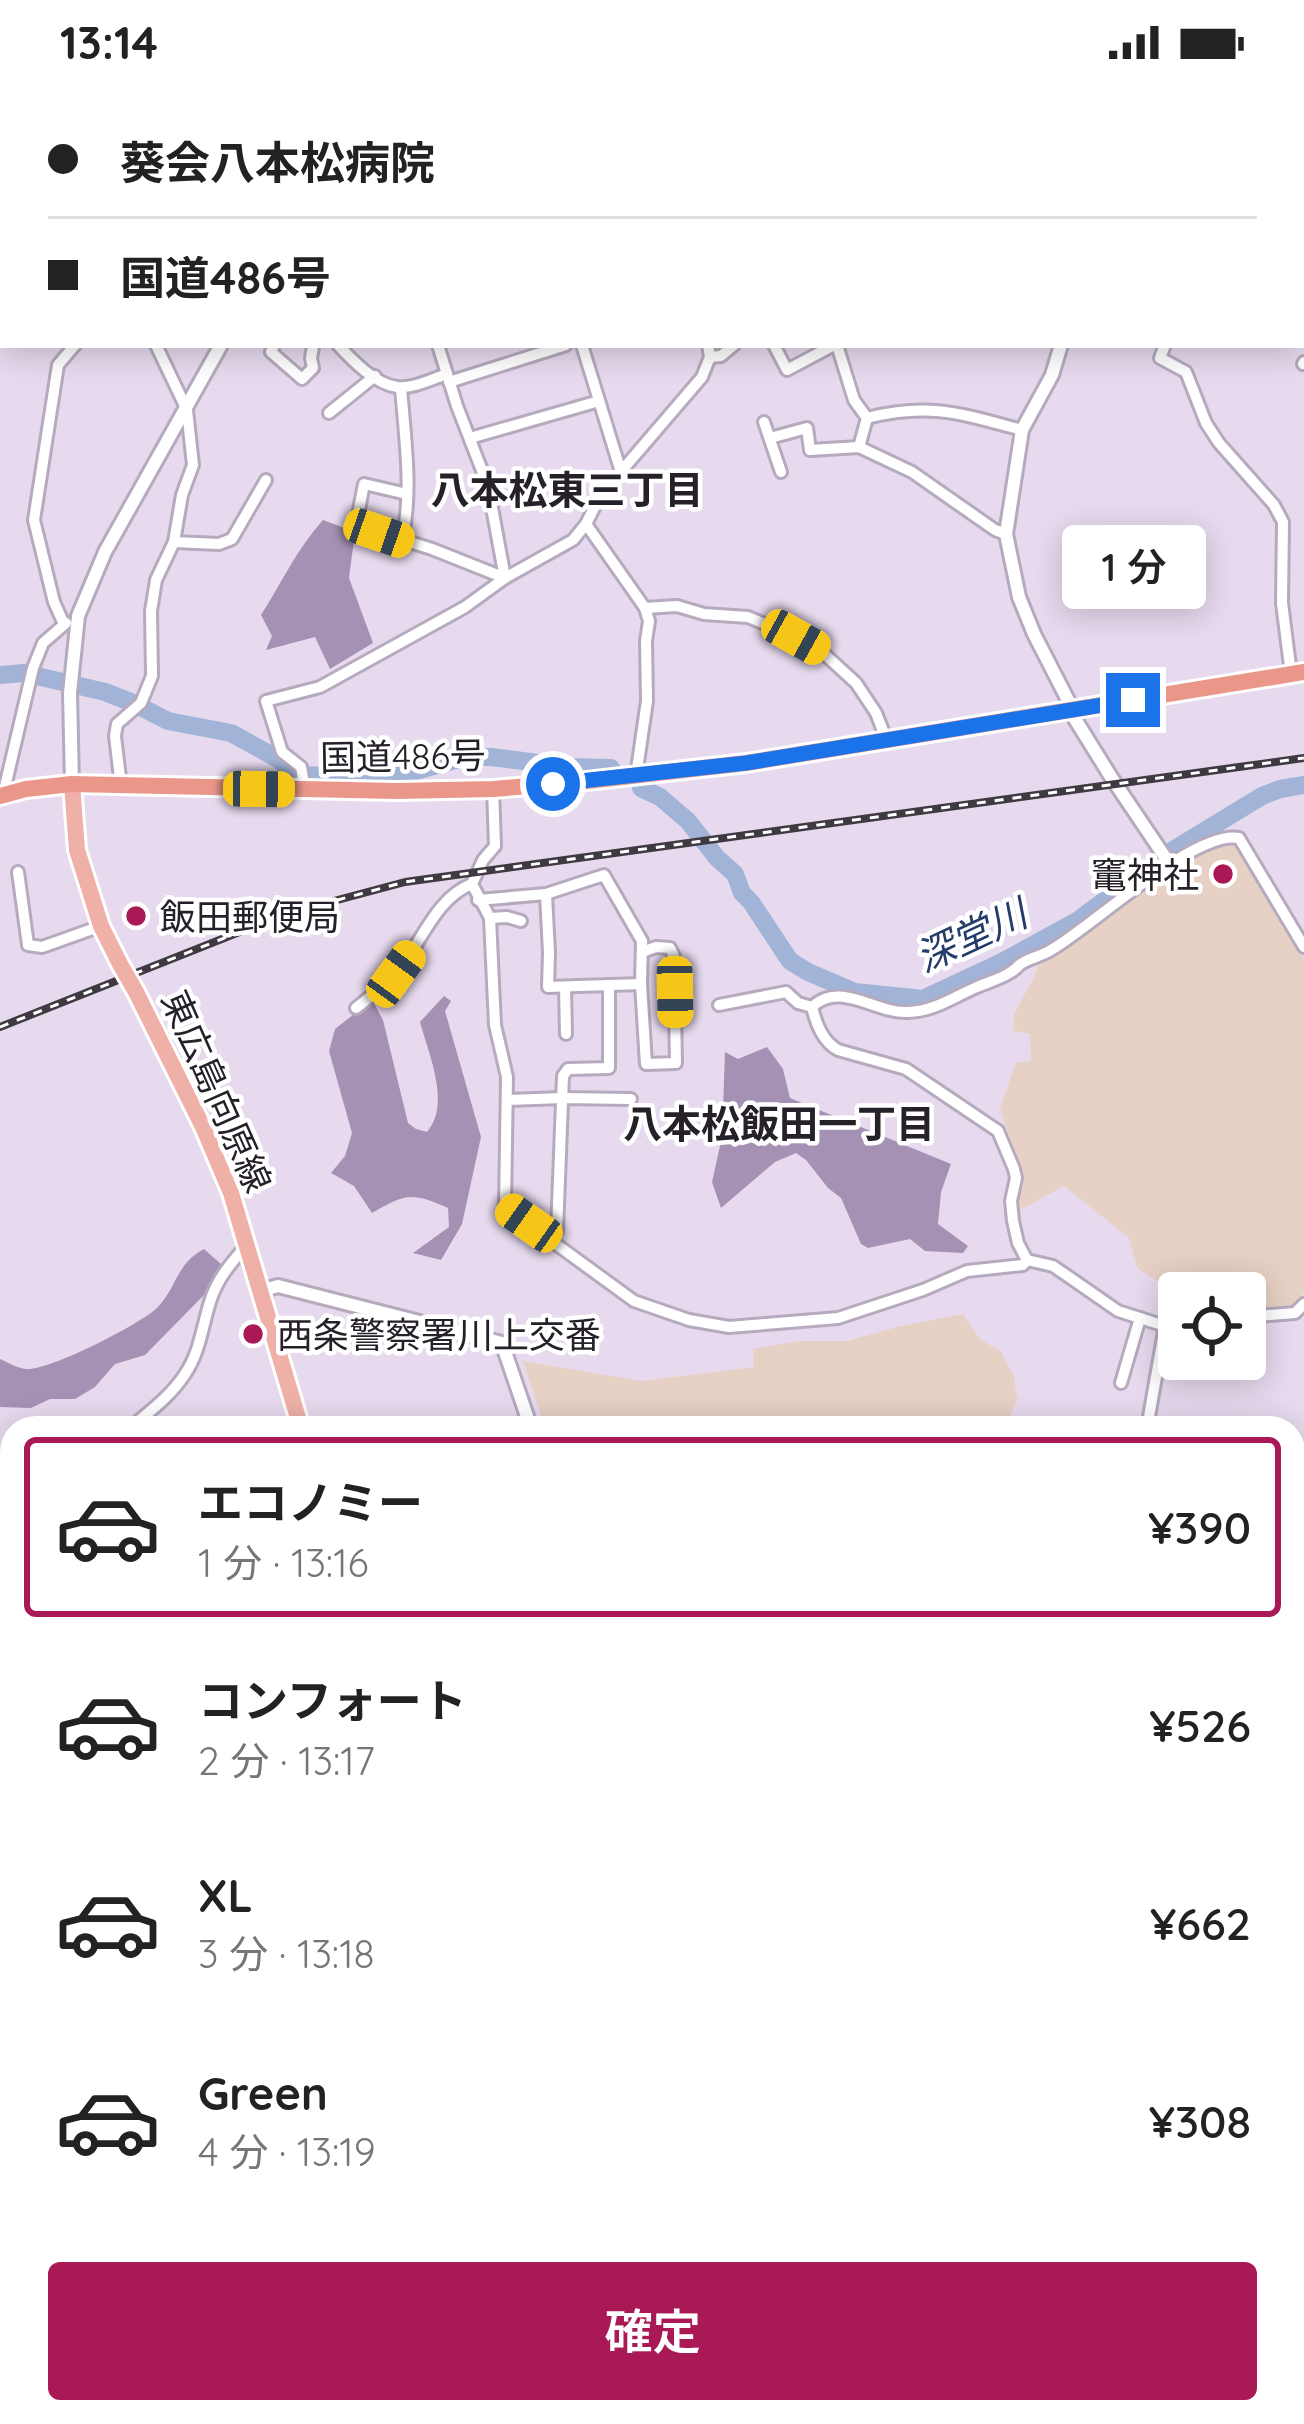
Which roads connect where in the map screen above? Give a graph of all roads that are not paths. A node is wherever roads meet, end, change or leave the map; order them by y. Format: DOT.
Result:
graph roads {
  1 [pos="72,348"];
  2 [pos="157,348"];
  3 [pos="219,348"];
  4 [pos="273,348"];
  5 [pos="312,348"];
  6 [pos="341,348"];
  7 [pos="439,348"];
  8 [pos="555,348"];
  9 [pos="583,348"];
  10 [pos="776,348"];
  11 [pos="829,348"];
  12 [pos="836,348"];
  13 [pos="1060,348"];
  14 [pos="1164,348"];
  15 [pos="709,351"];
  16 [pos="375,376"];
  17 [pos="448,378"];
  18 [pos="401,388"];
  19 [pos="599,401"];
  20 [pos="187,410"];
  21 [pos="329,413"];
  22 [pos="867,418"];
  23 [pos="764,422"];
  24 [pos="1022,430"];
  25 [pos="470,438"];
  26 [pos="770,438"];
  27 [pos="859,447"];
  28 [pos="621,472"];
  29 [pos="781,472"];
  30 [pos="266,479"];
  31 [pos="407,494"];
  32 [pos="586,524"];
  33 [pos="1006,534"];
  34 [pos="402,541"];
  35 [pos="174,542"];
  36 [pos="505,578"];
  37 [pos="645,608"];
  38 [pos="70,624"];
  39 [pos="1298,673"];
  40 [pos="1073,710"];
  41 [pos="887,741"];
  42 [pos="636,776"];
  43 [pos="304,782"];
  44 [pos="72,784"];
  45 [pos="121,786"];
  46 [pos="493,789"];
  47 [pos="1,795"];
  48 [pos="1166,859"];
  49 [pos="18,872"];
  50 [pos="472,884"];
  51 [pos="546,894"];
  52 [pos="478,900"];
  53 [pos="490,918"];
  54 [pos="521,921"];
  55 [pos="101,926"];
  56 [pos="1304,947"];
  57 [pos="642,952"];
  58 [pos="641,984"];
  59 [pos="609,985"];
  60 [pos="565,987"];
  61 [pos="719,1005"];
  62 [pos="812,1007"];
  63 [pos="356,1008"];
  64 [pos="566,1034"];
  65 [pos="562,1098"];
  66 [pos="631,1099"];
  67 [pos="507,1100"];
  68 [pos="552,1240"];
  69 [pos="246,1246"];
  70 [pos="1028,1260"];
  71 [pos="260,1291"];
  72 [pos="1304,1304"];
  73 [pos="1266,1315"];
  74 [pos="1140,1318"];
  75 [pos="1158,1324"];
  76 [pos="1158,1366"];
  77 [pos="1121,1383"];
  78 [pos="144,1416"];
  79 [pos="297,1416"];
  80 [pos="527,1416"];
  81 [pos="1149,1416"];
  1 -- 38 [label="street"];
  2 -- 20 [label="street"];
  3 -- 20 [label="street"];
  4 -- 5 [label="street"];
  6 -- 16 [label="street"];
  7 -- 17 [label="street"];
  8 -- 17 [label="street"];
  9 -- 19 [label="street"];
  10 -- 11 [label="street"];
  12 -- 22 [label="street"];
  13 -- 24 [label="street"];
  14 -- 39 [label="street"];
  15 -- 28 [label="street"];
  16 -- 18 [label="street"];
  16 -- 21 [label="street"];
  17 -- 18 [label="street"];
  17 -- 25 [label="street"];
  18 -- 31 [label="street"];
  19 -- 25 [label="street"];
  19 -- 28 [label="street"];
  20 -- 35 [label="street"];
  20 -- 38 [label="street"];
  22 -- 24 [label="street"];
  22 -- 27 [label="street"];
  23 -- 26 [label="street"];
  24 -- 33 [label="street"];
  25 -- 36 [label="street"];
  26 -- 27 [label="street"];
  26 -- 29 [label="street"];
  27 -- 33 [label="street"];
  28 -- 32 [label="street"];
  30 -- 35 [label="street"];
  31 -- 34 [label="street"];
  31 -- 34 [label="street"];
  32 -- 36 [label="street"];
  32 -- 37 [label="street"];
  33 -- 40 [label="street"];
  34 -- 36 [label="street"];
  35 -- 45 [label="street"];
  36 -- 43 [label="street"];
  37 -- 41 [label="street"];
  37 -- 42 [label="street"];
  38 -- 44 [label="street"];
  38 -- 47 [label="street"];
  39 -- 40 [label="highway, 国道486号"];
  40 -- 41 [label="highway, 国道486号"];
  40 -- 48 [label="street"];
  41 -- 42 [label="highway, 国道486号"];
  42 -- 46 [label="highway, 国道486号"];
  43 -- 45 [label="highway, 国道486号"];
  43 -- 46 [label="highway, 国道486号"];
  44 -- 45 [label="highway, 国道486号"];
  44 -- 47 [label="highway, 国道486号"];
  44 -- 55 [label="main road, 東広島向原線"];
  46 -- 50 [label="street"];
  48 -- 56 [label="street"];
  48 -- 62 [label="street"];
  49 -- 55 [label="street"];
  50 -- 52 [label="street"];
  50 -- 63 [label="street"];
  51 -- 52 [label="street"];
  51 -- 57 [label="street"];
  51 -- 60 [label="street"];
  52 -- 53 [label="street"];
  53 -- 54 [label="street"];
  53 -- 67 [label="street"];
  55 -- 69 [label="main road, 東広島向原線, bridge"];
  57 -- 58 [label="street"];
  57 -- 58 [label="street"];
  58 -- 59 [label="street"];
  59 -- 60 [label="street"];
  59 -- 65 [label="street"];
  60 -- 64 [label="street"];
  61 -- 62 [label="street"];
  62 -- 70 [label="street"];
  65 -- 66 [label="street"];
  65 -- 67 [label="street"];
  65 -- 68 [label="street"];
  67 -- 68 [label="street"];
  68 -- 70 [label="street"];
  69 -- 71 [label="main road, 東広島向原線"];
  69 -- 78 [label="street"];
  70 -- 74 [label="street"];
  71 -- 79 [label="main road, 東広島向原線"];
  71 -- 80 [label="street"];
  72 -- 73 [label="street"];
  74 -- 75 [label="street"];
  74 -- 77 [label="street"];
  76 -- 81 [label="street"];
}
